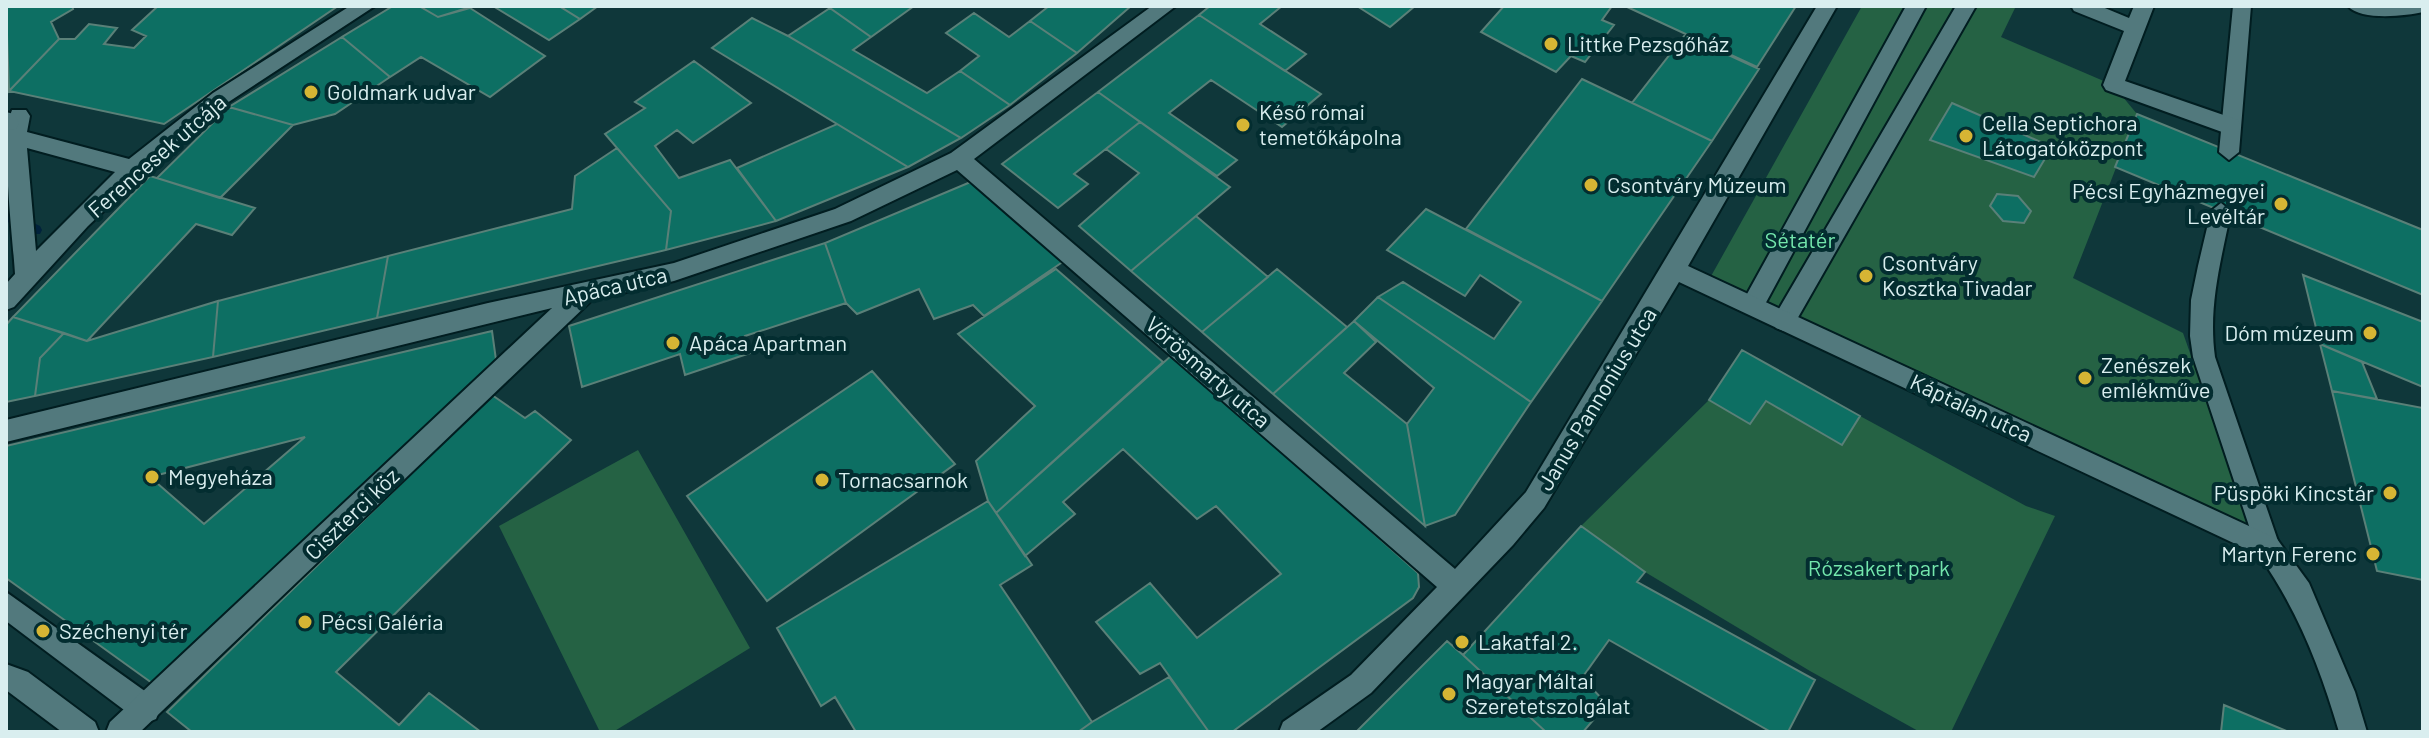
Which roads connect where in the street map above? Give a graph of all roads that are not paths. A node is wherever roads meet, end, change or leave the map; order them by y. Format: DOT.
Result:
graph roads {
  1 [pos="365,6"];
  2 [pos="1166,6"];
  3 [pos="1827,6"];
  4 [pos="1916,6"];
  5 [pos="1966,6"];
  6 [pos="2081,6"];
  7 [pos="2144,6"];
  8 [pos="2242,6"];
  9 [pos="2357,6"];
  10 [pos="2422,6"];
  11 [pos="2135,28"];
  12 [pos="2230,126"];
  13 [pos="11,128"];
  14 [pos="2229,152"];
  15 [pos="959,159"];
  16 [pos="135,169"];
  17 [pos="2221,211"];
  18 [pos="1674,270"];
  19 [pos="27,276"];
  20 [pos="583,294"];
  21 [pos="6,300"];
  22 [pos="1755,301"];
  23 [pos="1784,321"];
  24 [pos="6,431"];
  25 [pos="2268,547"];
  26 [pos="1455,586"];
  27 [pos="6,605"];
  28 [pos="6,677"];
  29 [pos="146,709"];
  30 [pos="85,732"];
  31 [pos="120,732"];
  32 [pos="1293,732"];
  33 [pos="2353,732"];
  1 -- 16 [label="street, Ferencesek utcája"];
  2 -- 15 [label="street, Apáca utca"];
  3 -- 18 [label="street, Janus Pannonius utca"];
  4 -- 22 [label="street"];
  5 -- 23 [label="street"];
  6 -- 11 [label="street"];
  7 -- 11 [label="street"];
  8 -- 12 [label="lane"];
  9 -- 10 [label="lane"];
  11 -- 12 [label="street"];
  12 -- 14 [label="lane"];
  13 -- 16 [label="street"];
  13 -- 19 [label="street"];
  15 -- 20 [label="street, Apáca utca"];
  15 -- 26 [label="street, Vörösmarty utca"];
  16 -- 19 [label="street, Ferencesek utcája"];
  17 -- 25 [label="lane, Káptalan utca"];
  18 -- 23 [label="street, Káptalan utca"];
  18 -- 26 [label="street, Janus Pannonius utca"];
  19 -- 21 [label="street, Ferencesek utcája"];
  20 -- 24 [label="street, Apáca utca"];
  20 -- 29 [label="street, Ciszterci köz"];
  23 -- 25 [label="street, Káptalan utca"];
  25 -- 33 [label="street, Káptalan utca"];
  26 -- 32 [label="street, Janus Pannonius utca"];
  27 -- 29 [label="street"];
  28 -- 30 [label="street"];
  29 -- 31 [label="street, Ciszterci köz"];
}
